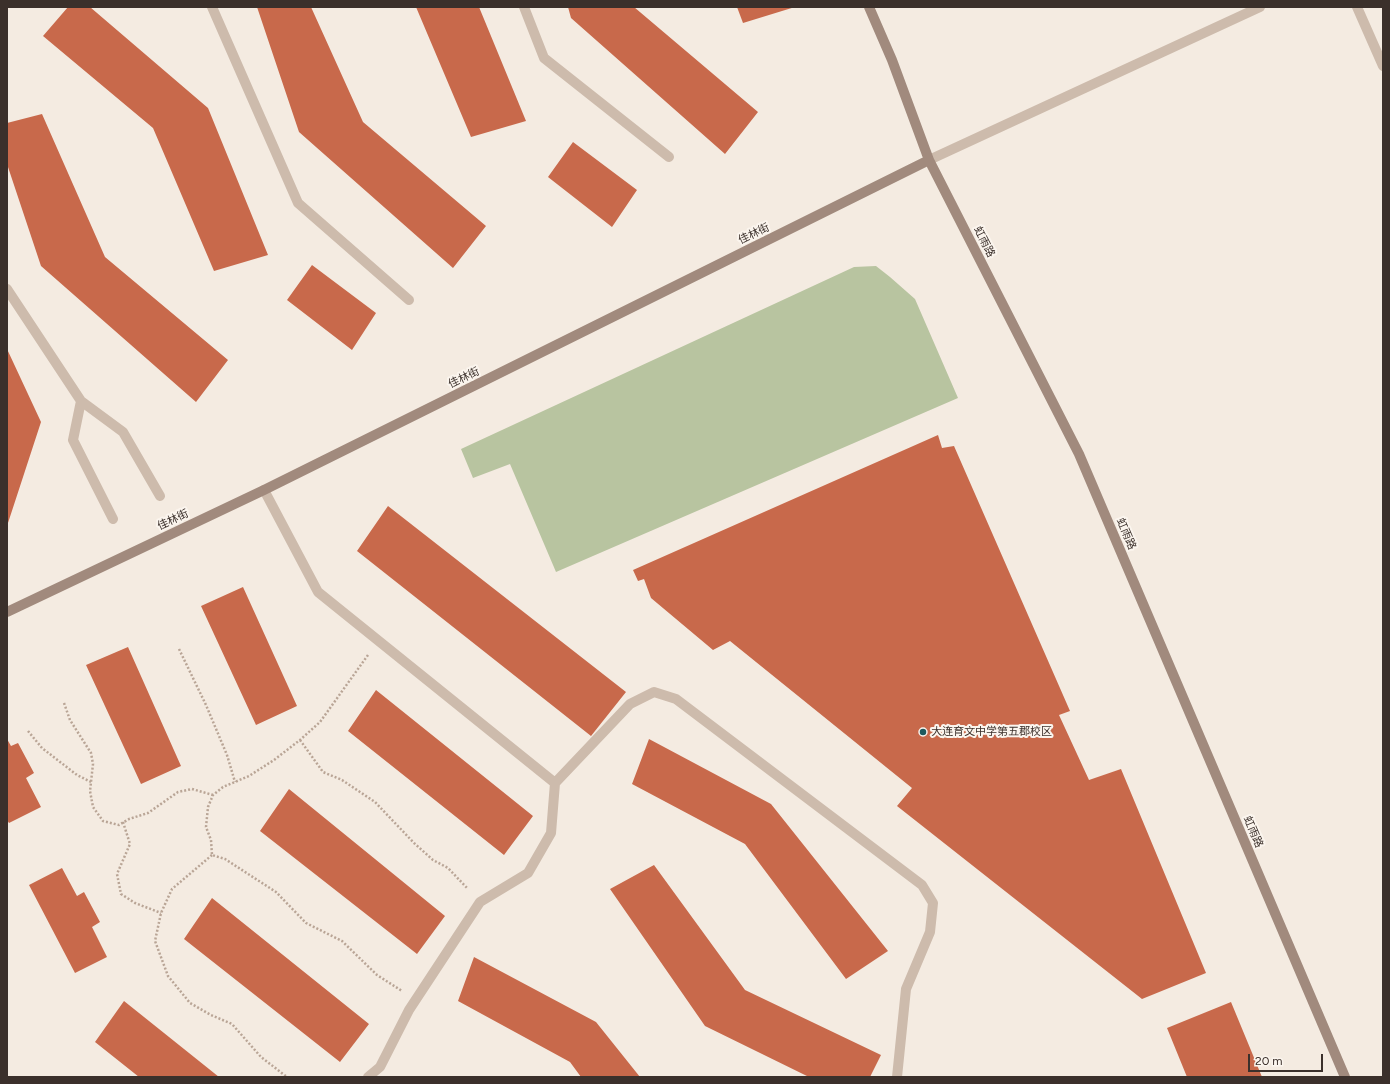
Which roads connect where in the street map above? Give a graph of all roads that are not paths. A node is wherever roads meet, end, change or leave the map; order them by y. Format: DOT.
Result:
graph roads {
  1 [pos="212,7"];
  2 [pos="524,7"];
  3 [pos="869,7"];
  4 [pos="1260,7"];
  5 [pos="1357,7"];
  6 [pos="1383,66"];
  7 [pos="669,157"];
  8 [pos="929,160"];
  9 [pos="7,289"];
  10 [pos="409,300"];
  11 [pos="81,401"];
  12 [pos="264,490"];
  13 [pos="160,496"];
  14 [pos="113,519"];
  15 [pos="7,612"];
  16 [pos="555,783"];
  17 [pos="368,1077"];
  18 [pos="897,1077"];
  19 [pos="1345,1077"];
  1 -- 10 [label="street"];
  2 -- 7 [label="street"];
  3 -- 8 [label="street, 虹雨路"];
  4 -- 8 [label="street"];
  5 -- 6 [label="street"];
  8 -- 12 [label="street, 佳林街"];
  8 -- 19 [label="street, 虹雨路"];
  9 -- 11 [label="street"];
  11 -- 13 [label="street"];
  11 -- 14 [label="street"];
  12 -- 15 [label="street, 佳林街"];
  12 -- 16 [label="street"];
  16 -- 17 [label="street"];
  16 -- 18 [label="street"];
}
